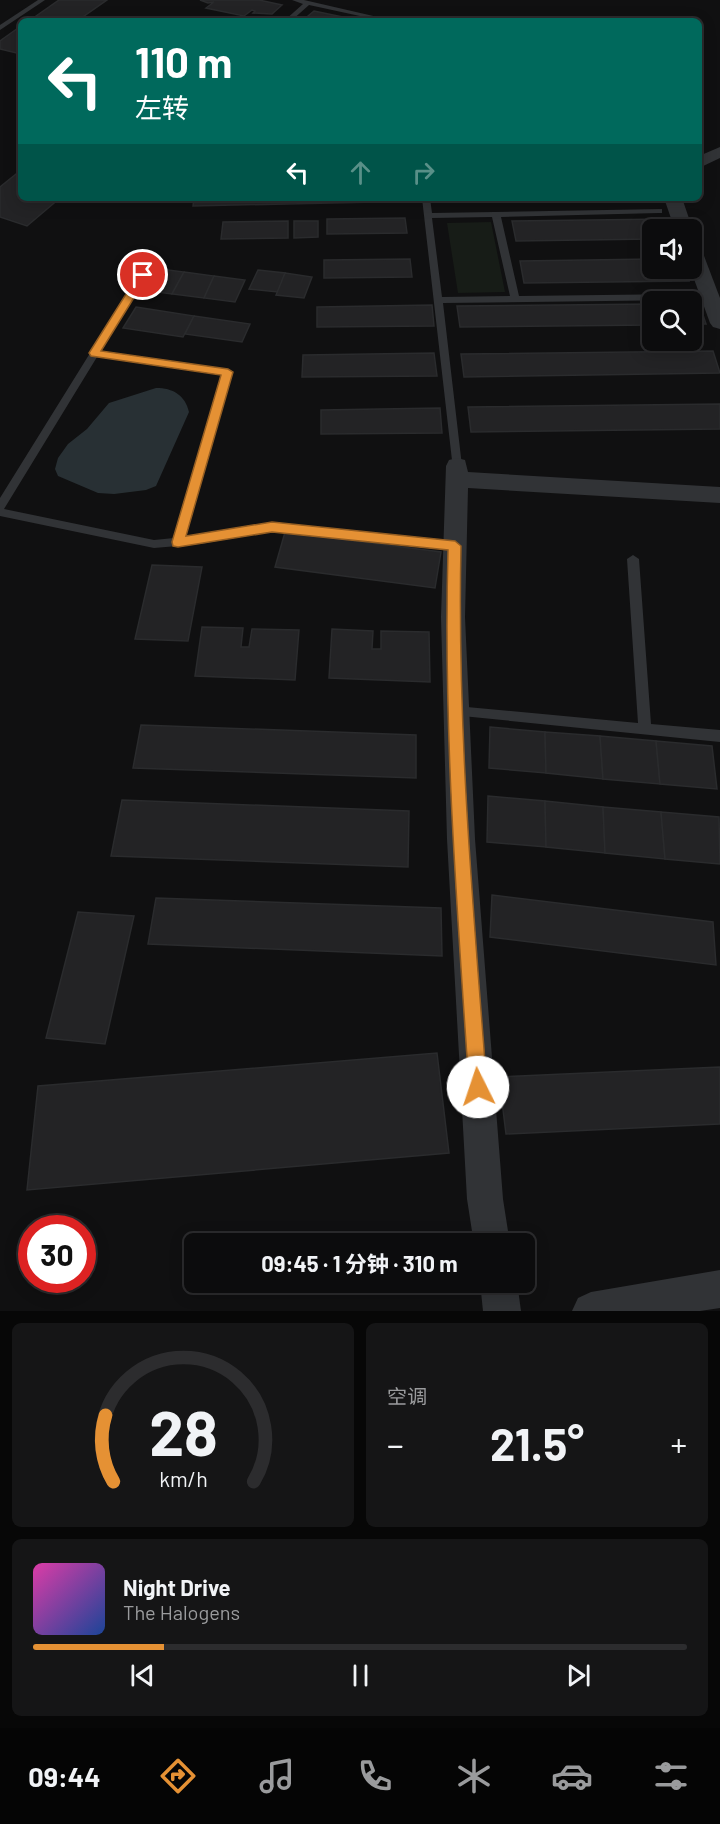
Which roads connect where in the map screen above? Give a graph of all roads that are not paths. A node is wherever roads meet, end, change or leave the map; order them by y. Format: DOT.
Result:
graph roads {
  1 [pos="42,0"];
  2 [pos="295,0"];
  3 [pos="308,3"];
  4 [pos="290,18"];
  5 [pos="378,18"];
  6 [pos="0,28"];
  7 [pos="720,152"];
  8 [pos="702,161"];
  9 [pos="426,201"];
  10 [pos="674,201"];
  11 [pos="659,211"];
  12 [pos="496,215"];
  13 [pos="428,216"];
  14 [pos="680,219"];
  15 [pos="155,255"];
  16 [pos="702,275"];
  17 [pos="642,298"];
  18 [pos="515,299"];
  19 [pos="438,300"];
  20 [pos="720,323"];
  21 [pos="94,353"];
  22 [pos="457,473"];
  23 [pos="720,495"];
  24 [pos="0,507"];
  25 [pos="0,512"];
  26 [pos="178,542"];
  27 [pos="455,546"];
  28 [pos="633,559"];
  29 [pos="456,711"];
  30 [pos="645,729"];
  31 [pos="720,736"];
  32 [pos="490,1233"];
  33 [pos="720,1289"];
  34 [pos="500,1293"];
  35 [pos="502,1311"];
  36 [pos="591,1311"];
  1 -- 6 [label="lane"];
  2 -- 3 [label="lane"];
  3 -- 4 [label="lane"];
  3 -- 5 [label="lane"];
  7 -- 8 [label="street"];
  9 -- 13 [label="lane"];
  10 -- 14 [label="street"];
  11 -- 12 [label="lane"];
  12 -- 13 [label="lane"];
  12 -- 18 [label="lane"];
  13 -- 19 [label="lane"];
  15 -- 21 [label="lane"];
  16 -- 20 [label="street"];
  17 -- 18 [label="lane"];
  18 -- 19 [label="lane"];
  19 -- 22 [label="lane"];
  21 -- 24 [label="lane"];
  21 -- 26 [label="lane"];
  22 -- 23 [label="street"];
  22 -- 27 [label="street"];
  25 -- 26 [label="lane"];
  26 -- 27 [label="lane"];
  27 -- 29 [label="street"];
  28 -- 30 [label="lane"];
  29 -- 30 [label="lane"];
  29 -- 32 [label="street"];
  30 -- 31 [label="lane"];
  33 -- 36 [label="street"];
  34 -- 35 [label="street"];
}
